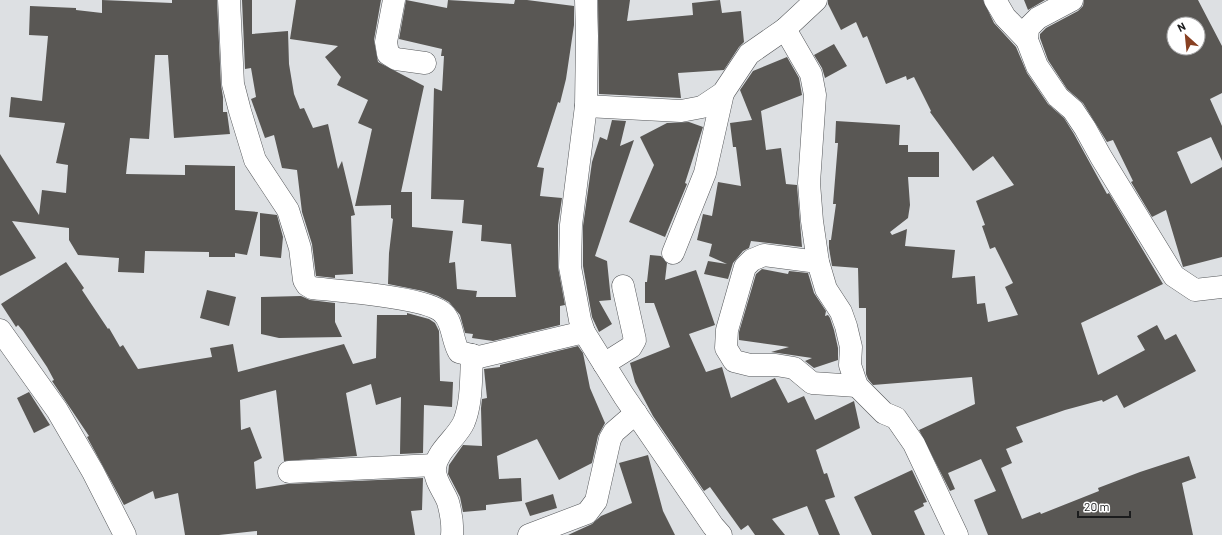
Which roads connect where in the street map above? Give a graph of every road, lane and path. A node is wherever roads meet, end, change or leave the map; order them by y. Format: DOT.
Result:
graph roads {
  1 [pos="229,0"];
  2 [pos="394,0"];
  3 [pos="586,0"];
  4 [pos="816,0"];
  5 [pos="995,0"];
  6 [pos="1072,0"];
  7 [pos="785,29"];
  8 [pos="1027,40"];
  9 [pos="425,63"];
  10 [pos="723,93"];
  11 [pos="586,106"];
  12 [pos="673,253"];
  13 [pos="818,262"];
  14 [pos="623,286"];
  15 [pos="1222,287"];
  16 [pos="0,330"];
  17 [pos="584,332"];
  18 [pos="472,355"];
  19 [pos="604,364"];
  20 [pos="857,386"];
  21 [pos="636,413"];
  22 [pos="435,466"];
  23 [pos="289,472"];
  24 [pos="125,535"];
  25 [pos="452,535"];
  26 [pos="529,535"];
  27 [pos="721,535"];
  28 [pos="957,535"];
  1 -- 18 [label="street"];
  2 -- 9 [label="street"];
  3 -- 11 [label="street"];
  4 -- 7 [label="street"];
  5 -- 8 [label="street"];
  6 -- 8 [label="street"];
  7 -- 10 [label="street"];
  7 -- 13 [label="street"];
  8 -- 15 [label="street"];
  10 -- 11 [label="street"];
  10 -- 12 [label="street"];
  11 -- 17 [label="street"];
  13 -- 20 [label="street"];
  13 -- 20 [label="street"];
  14 -- 19 [label="street"];
  16 -- 24 [label="street"];
  17 -- 18 [label="street"];
  17 -- 19 [label="street"];
  18 -- 22 [label="street"];
  19 -- 21 [label="street"];
  20 -- 28 [label="street"];
  21 -- 26 [label="street"];
  21 -- 27 [label="street"];
  22 -- 23 [label="street"];
  22 -- 25 [label="street"];
}
